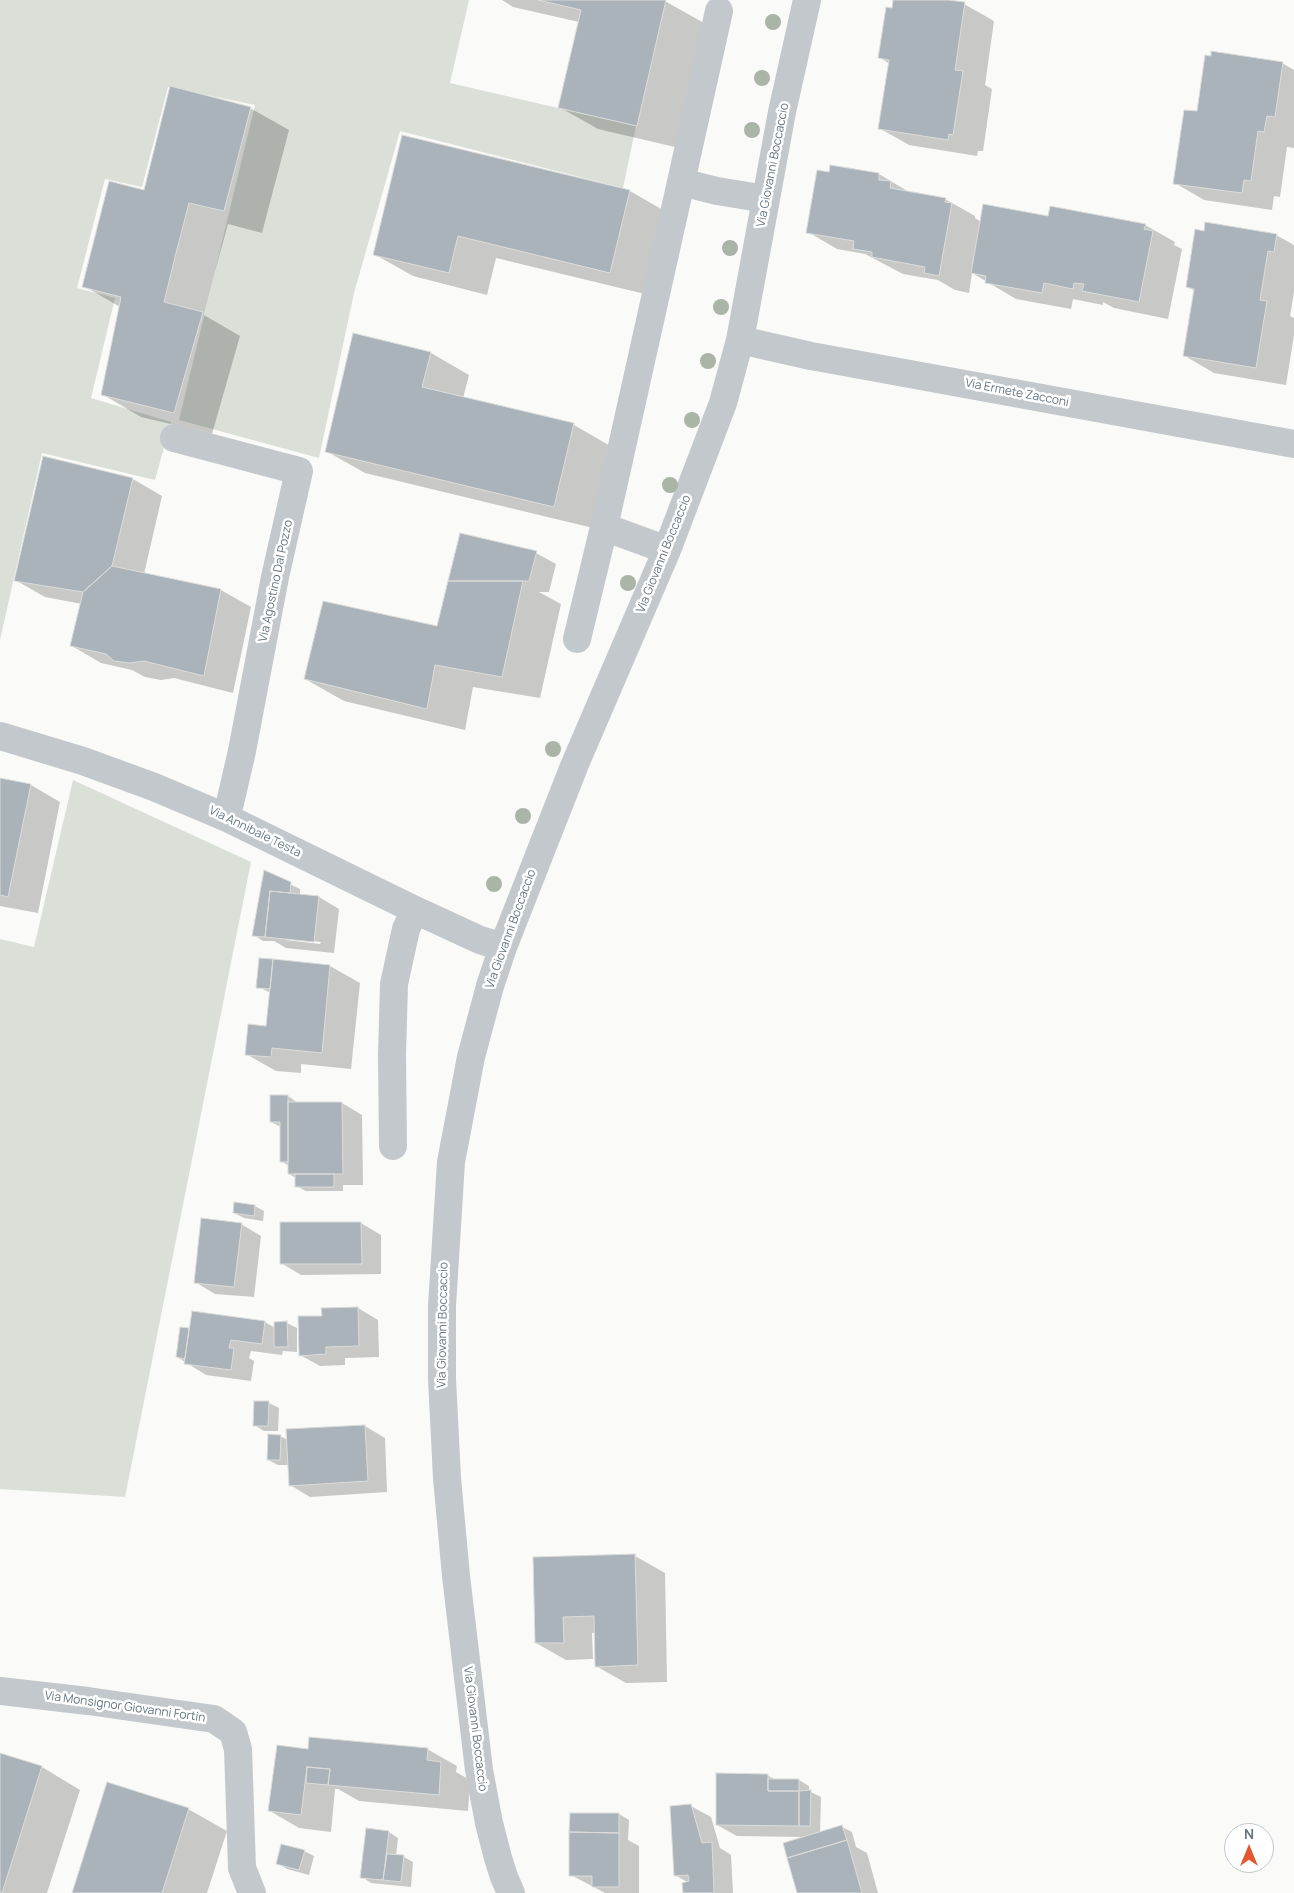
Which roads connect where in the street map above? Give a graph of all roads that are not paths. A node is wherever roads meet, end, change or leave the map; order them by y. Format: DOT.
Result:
graph roads {
  1 [pos="807,0"];
  2 [pos="719,11"];
  3 [pos="681,182"];
  4 [pos="766,199"];
  5 [pos="740,340"];
  6 [pos="174,438"];
  7 [pos="1294,444"];
  8 [pos="604,527"];
  9 [pos="667,550"];
  10 [pos="578,639"];
  11 [pos="0,736"];
  12 [pos="225,816"];
  13 [pos="415,910"];
  14 [pos="503,947"];
  15 [pos="394,1146"];
  16 [pos="0,1691"];
  17 [pos="252,1893"];
  18 [pos="511,1893"];
  1 -- 4 [label="street, Via Giovanni Boccaccio"];
  2 -- 3 [label="street"];
  3 -- 4 [label="street"];
  3 -- 8 [label="street"];
  4 -- 5 [label="street, Via Giovanni Boccaccio"];
  5 -- 7 [label="street, Via Ermete Zacconi"];
  5 -- 9 [label="street, Via Giovanni Boccaccio"];
  6 -- 12 [label="street, Via Agostino Dal Pozzo"];
  8 -- 9 [label="street"];
  8 -- 10 [label="street"];
  9 -- 14 [label="street, Via Giovanni Boccaccio"];
  11 -- 12 [label="street, Via Annibale Testa"];
  12 -- 13 [label="street, Via Annibale Testa"];
  13 -- 14 [label="street, Via Annibale Testa"];
  13 -- 15 [label="street"];
  14 -- 18 [label="street, Via Giovanni Boccaccio"];
  16 -- 17 [label="street, Via Monsignor Giovanni Fortin"];
}
